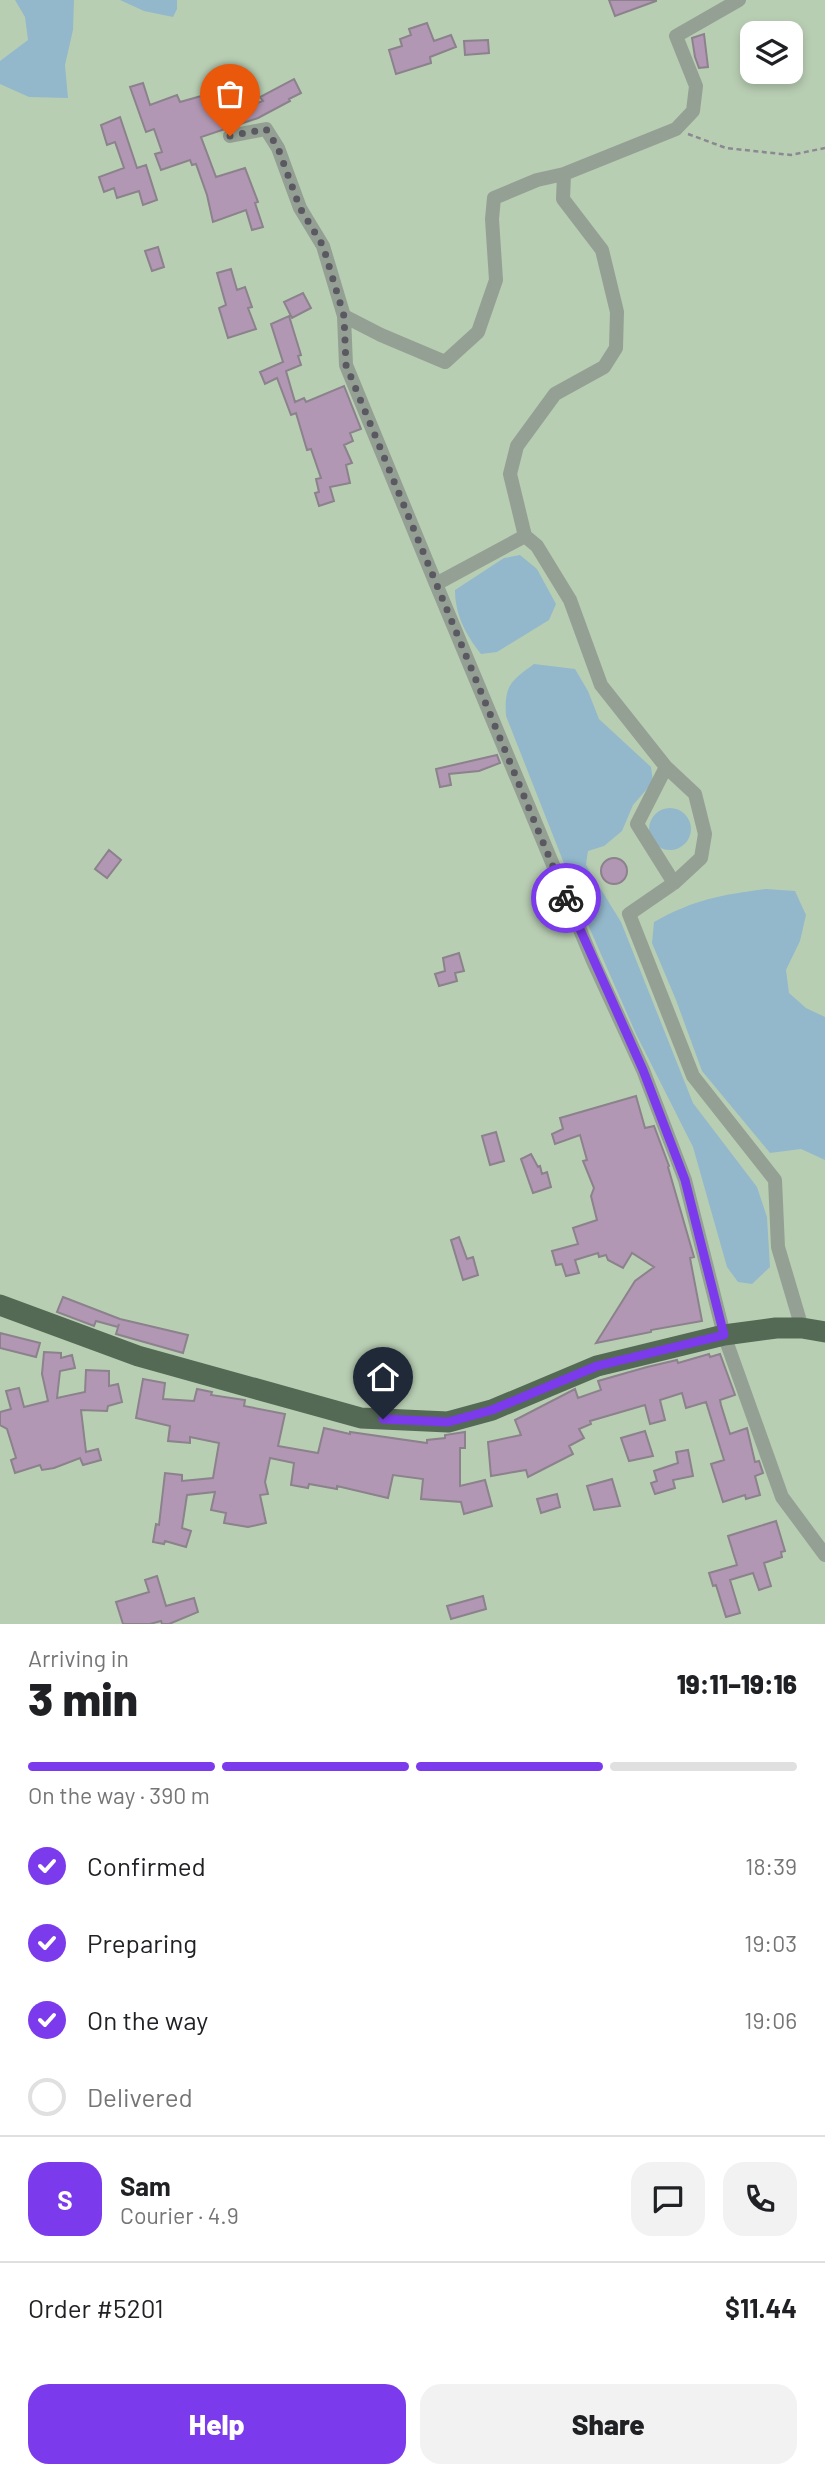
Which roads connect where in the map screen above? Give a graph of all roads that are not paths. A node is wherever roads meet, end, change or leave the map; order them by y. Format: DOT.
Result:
graph roads {
  1 [pos="739,0"];
  2 [pos="230,136"];
  3 [pos="564,174"];
  4 [pos="344,316"];
  5 [pos="525,536"];
  6 [pos="436,584"];
  7 [pos="666,768"];
  8 [pos="674,883"];
  9 [pos="0,1305"];
  10 [pos="802,1328"];
  11 [pos="825,1332"];
  12 [pos="724,1335"];
  13 [pos="825,1555"];
  1 -- 3 [label="street"];
  2 -- 4 [label="street"];
  3 -- 4 [label="street"];
  3 -- 5 [label="street"];
  4 -- 6 [label="street"];
  5 -- 6 [label="street"];
  5 -- 7 [label="street"];
  6 -- 12 [label="street"];
  7 -- 8 [label="street"];
  7 -- 8 [label="street"];
  8 -- 10 [label="street"];
  9 -- 12 [label="main road"];
  10 -- 11 [label="main road"];
  10 -- 12 [label="main road"];
  12 -- 13 [label="street"];
}
